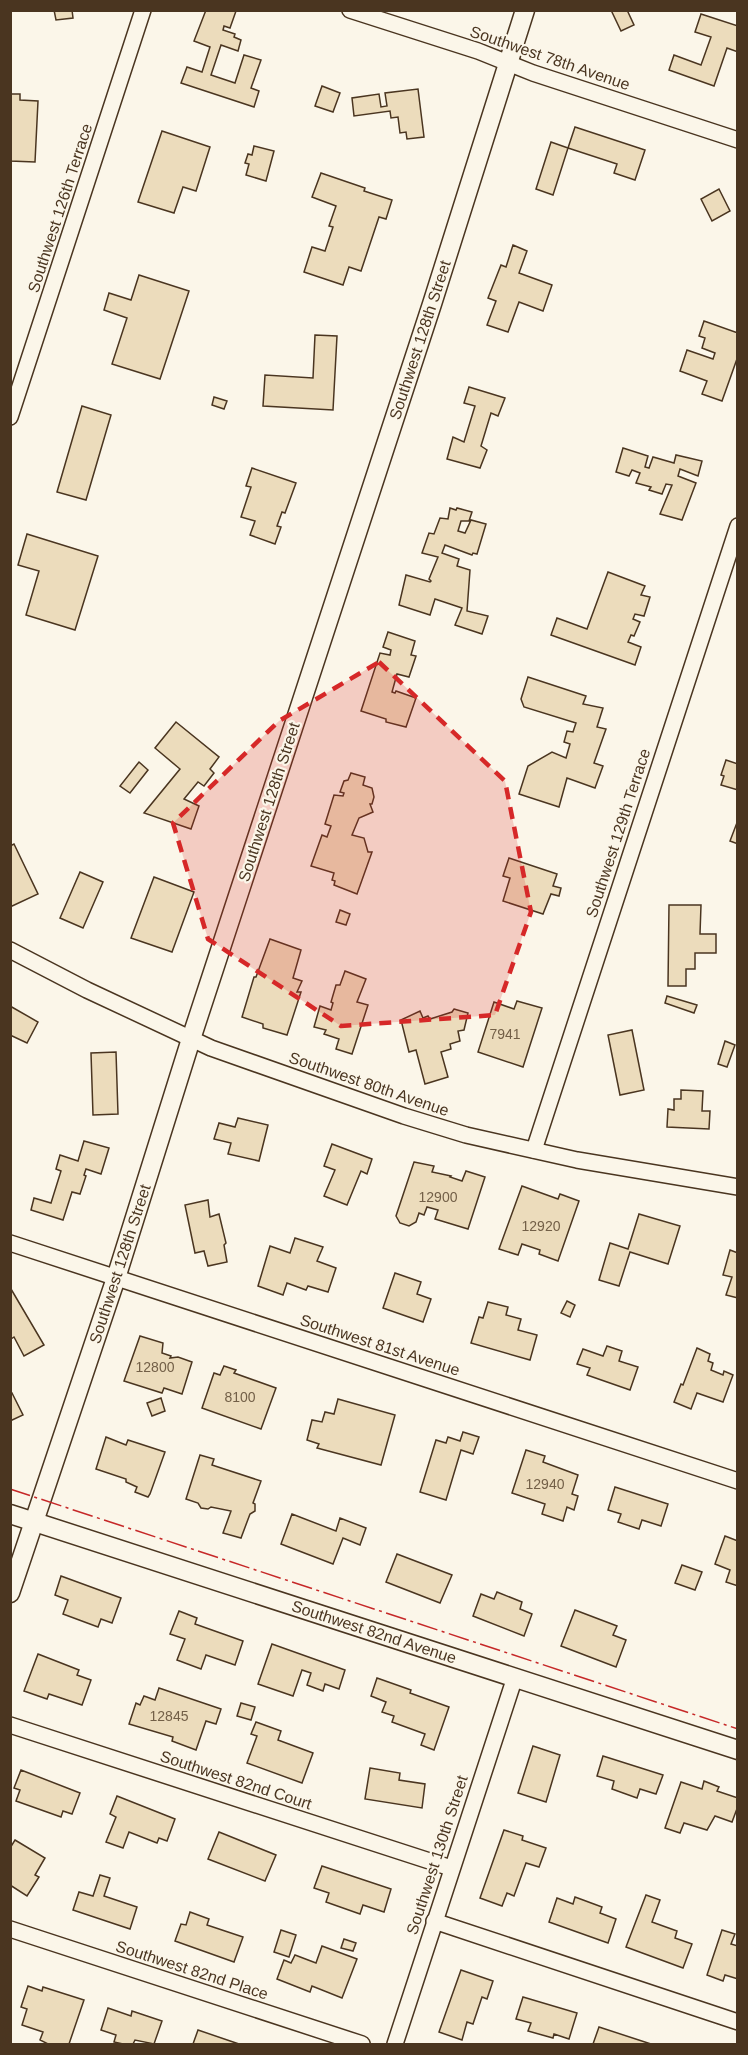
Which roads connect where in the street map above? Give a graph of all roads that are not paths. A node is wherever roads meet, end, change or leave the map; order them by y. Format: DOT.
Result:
graph roads {
  1 [pos="143,10"];
  2 [pos="350,10"];
  3 [pos="525,10"];
  4 [pos="508,64"];
  5 [pos="738,140"];
  6 [pos="10,417"];
  7 [pos="738,526"];
  8 [pos="10,950"];
  9 [pos="191,1039"];
  10 [pos="534,1150"];
  11 [pos="738,1187"];
  12 [pos="10,1243"];
  13 [pos="116,1278"];
  14 [pos="738,1481"];
  15 [pos="10,1514"];
  16 [pos="33,1522"];
  17 [pos="10,1593"];
  18 [pos="515,1677"];
  19 [pos="10,1725"];
  20 [pos="738,1750"];
  21 [pos="451,1868"];
  22 [pos="434,1921"];
  23 [pos="10,1929"];
  24 [pos="738,2022"];
  25 [pos="362,2044"];
  26 [pos="395,2044"];
  1 -- 6 [label="street, Southwest 126th Terrace"];
  2 -- 4 [label="street, Southwest 78th Avenue"];
  3 -- 4 [label="street, Southwest 128th Street"];
  4 -- 5 [label="street, Southwest 78th Avenue"];
  4 -- 9 [label="street, Southwest 128th Street"];
  7 -- 10 [label="street, Southwest 129th Terrace"];
  8 -- 9 [label="street, Southwest 80th Avenue"];
  9 -- 10 [label="street, Southwest 80th Avenue"];
  9 -- 13 [label="street, Southwest 128th Street"];
  10 -- 11 [label="street, Southwest 80th Avenue"];
  12 -- 13 [label="street, Southwest 81st Avenue"];
  13 -- 14 [label="street, Southwest 81st Avenue"];
  13 -- 16 [label="street, Southwest 128th Street"];
  15 -- 16 [label="street, Southwest 82nd Avenue"];
  16 -- 17 [label="street, Southwest 128th Street"];
  16 -- 18 [label="street, Southwest 82nd Avenue"];
  18 -- 20 [label="street, Southwest 82nd Avenue"];
  18 -- 21 [label="street, Southwest 130th Street"];
  19 -- 21 [label="street, Southwest 82nd Court"];
  21 -- 22 [label="street, Southwest 130th Street"];
  22 -- 24 [label="street"];
  22 -- 26 [label="street, Southwest 130th Street"];
  23 -- 25 [label="street, Southwest 82nd Place"];
}
